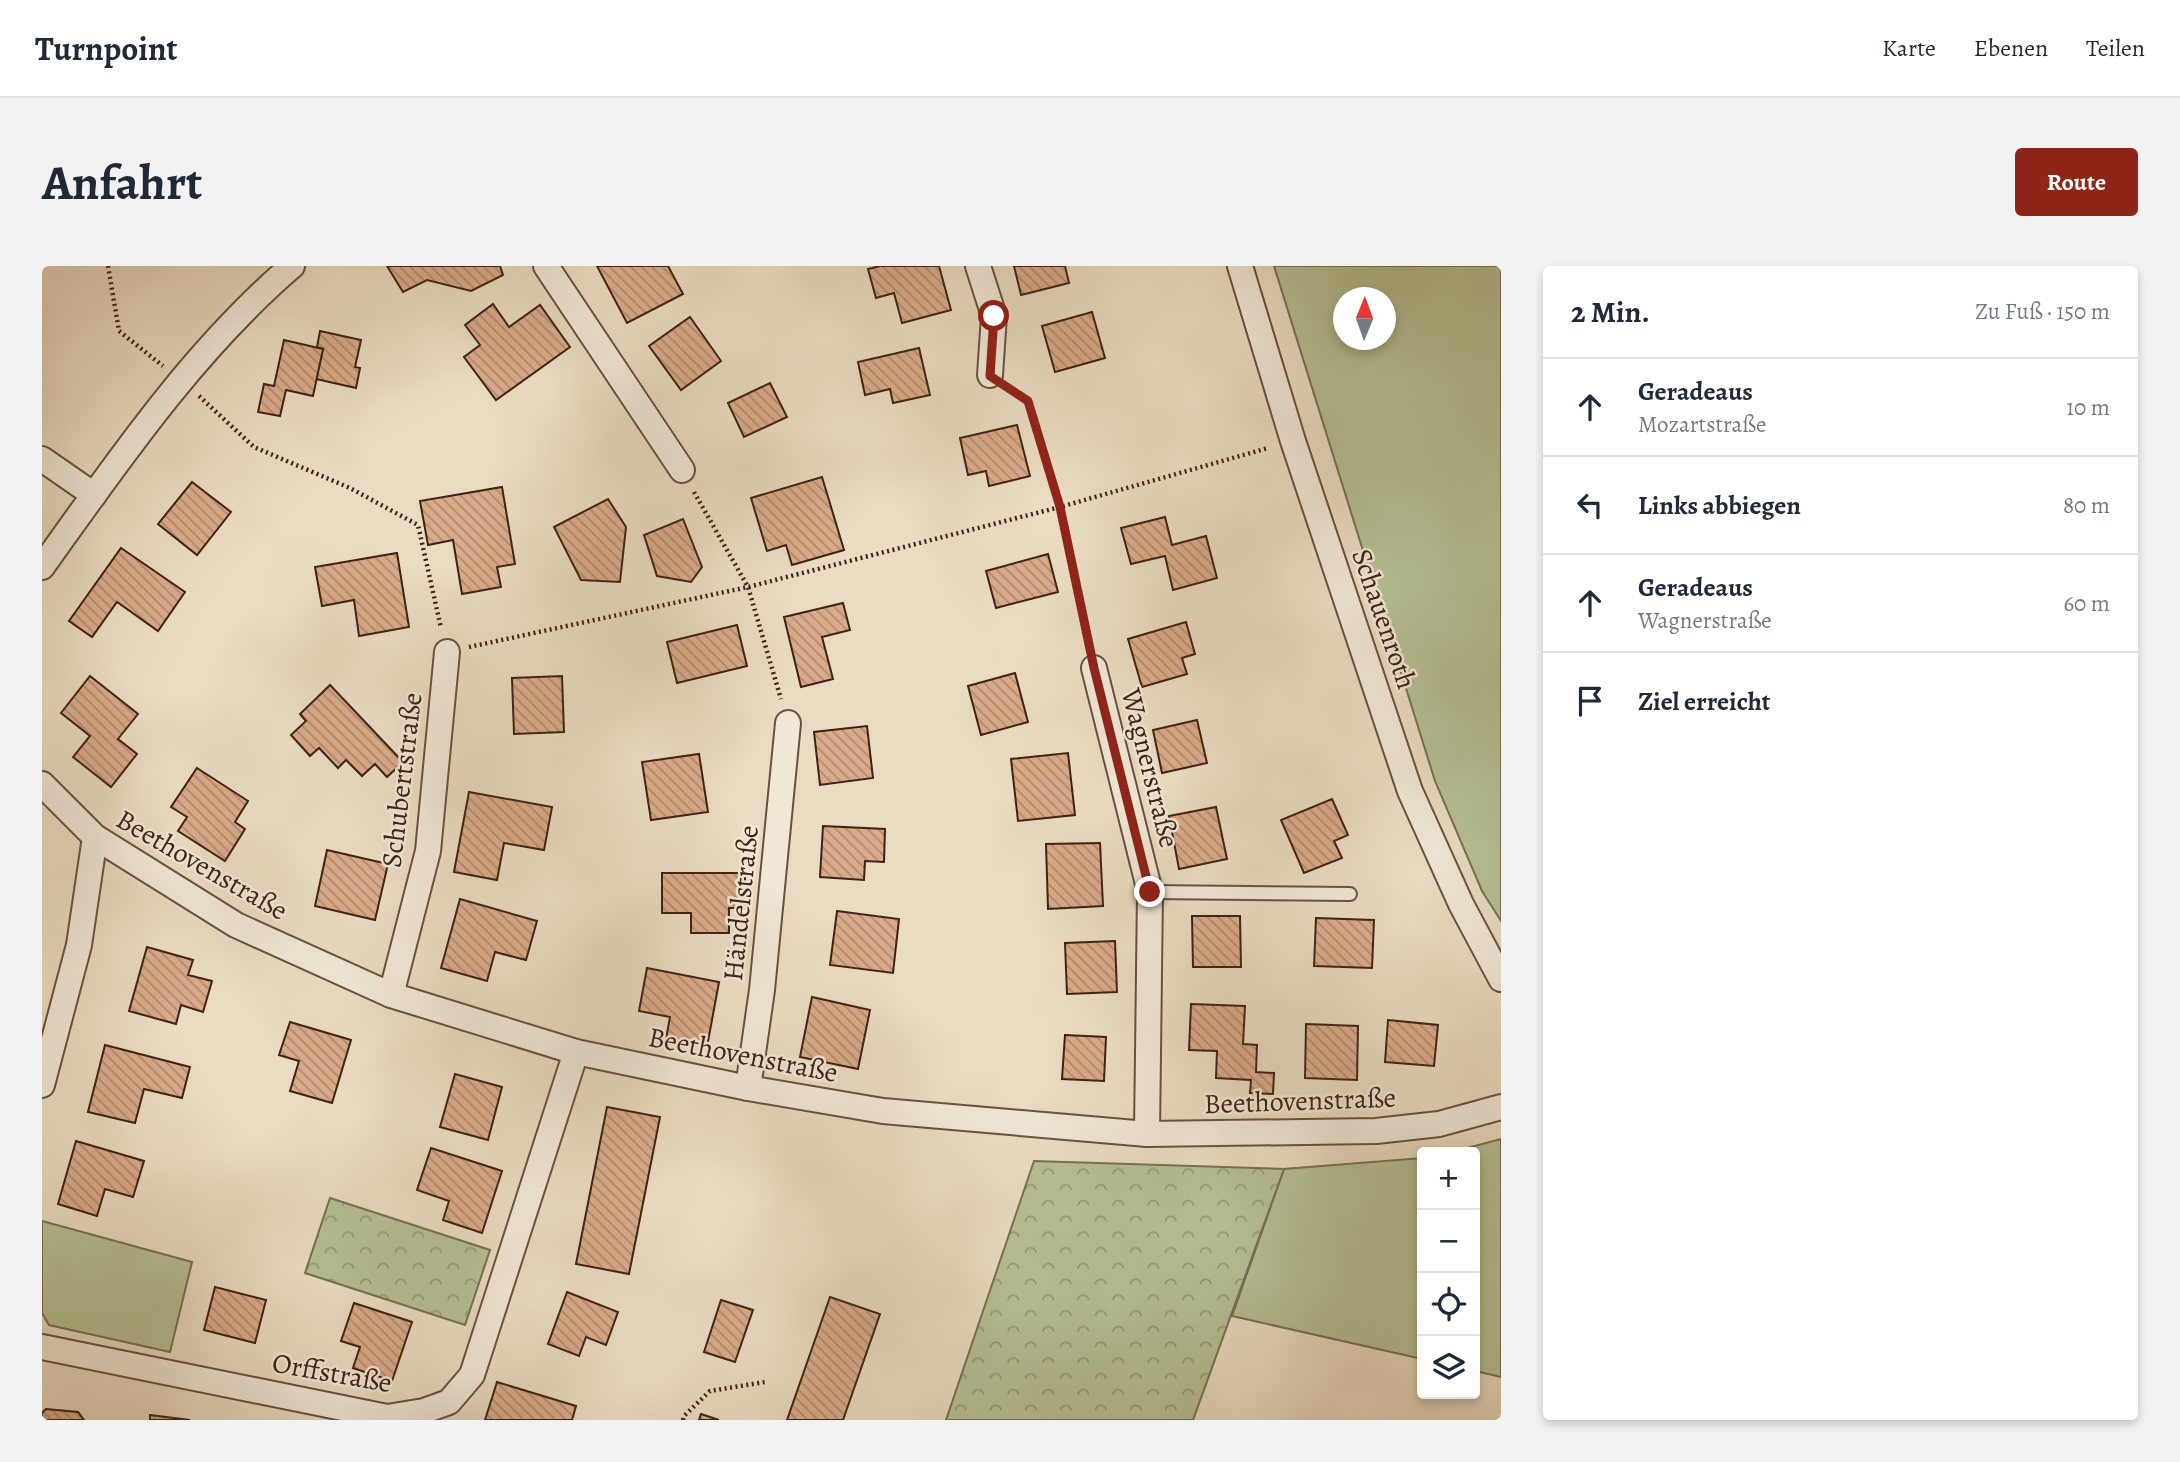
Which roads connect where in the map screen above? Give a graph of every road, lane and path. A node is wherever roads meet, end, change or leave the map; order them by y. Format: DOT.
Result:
graph roads {
  1 [pos="108,266"];
  2 [pos="292,266"];
  3 [pos="546,266"];
  4 [pos="978,266"];
  5 [pos="1240,266"];
  6 [pos="990,376"];
  7 [pos="181,379"];
  8 [pos="1293,441"];
  9 [pos="42,459"];
  10 [pos="682,470"];
  11 [pos="94,495"];
  12 [pos="1060,507"];
  13 [pos="42,567"];
  14 [pos="748,587"];
  15 [pos="447,652"];
  16 [pos="1094,668"];
  17 [pos="788,723"];
  18 [pos="42,784"];
  19 [pos="95,838"];
  20 [pos="1150,892"];
  21 [pos="1350,894"];
  22 [pos="1501,979"];
  23 [pos="391,995"];
  24 [pos="576,1052"];
  25 [pos="42,1085"];
  26 [pos="748,1088"];
  27 [pos="1501,1107"];
  28 [pos="1147,1134"];
  29 [pos="42,1347"];
  30 [pos="765,1382"];
  31 [pos="426,1415"];
  32 [pos="682,1420"];
  1 -- 7 [label="path"];
  2 -- 7 [label="street"];
  3 -- 10 [label="street"];
  4 -- 6 [label="street"];
  5 -- 8 [label="street, Schauenroth"];
  6 -- 12 [label="path"];
  7 -- 11 [label="street"];
  7 -- 15 [label="path"];
  8 -- 12 [label="path"];
  8 -- 22 [label="street, Schauenroth"];
  9 -- 11 [label="street"];
  10 -- 14 [label="path"];
  11 -- 13 [label="street"];
  12 -- 14 [label="path"];
  12 -- 16 [label="path"];
  14 -- 15 [label="path"];
  14 -- 17 [label="path"];
  15 -- 23 [label="street, Schubertstraße"];
  16 -- 20 [label="street, Wagnerstraße"];
  17 -- 26 [label="street, Händelstraße"];
  18 -- 19 [label="street, Beethovenstraße"];
  19 -- 23 [label="street, Beethovenstraße"];
  19 -- 25 [label="street"];
  20 -- 21 [label="lane"];
  20 -- 28 [label="street, Wagnerstraße"];
  23 -- 24 [label="street, Beethovenstraße"];
  24 -- 26 [label="street, Beethovenstraße"];
  24 -- 31 [label="street, Orffstraße"];
  26 -- 28 [label="street, Beethovenstraße"];
  27 -- 28 [label="street, Beethovenstraße"];
  29 -- 31 [label="street, Orffstraße"];
  30 -- 32 [label="path"];
}
